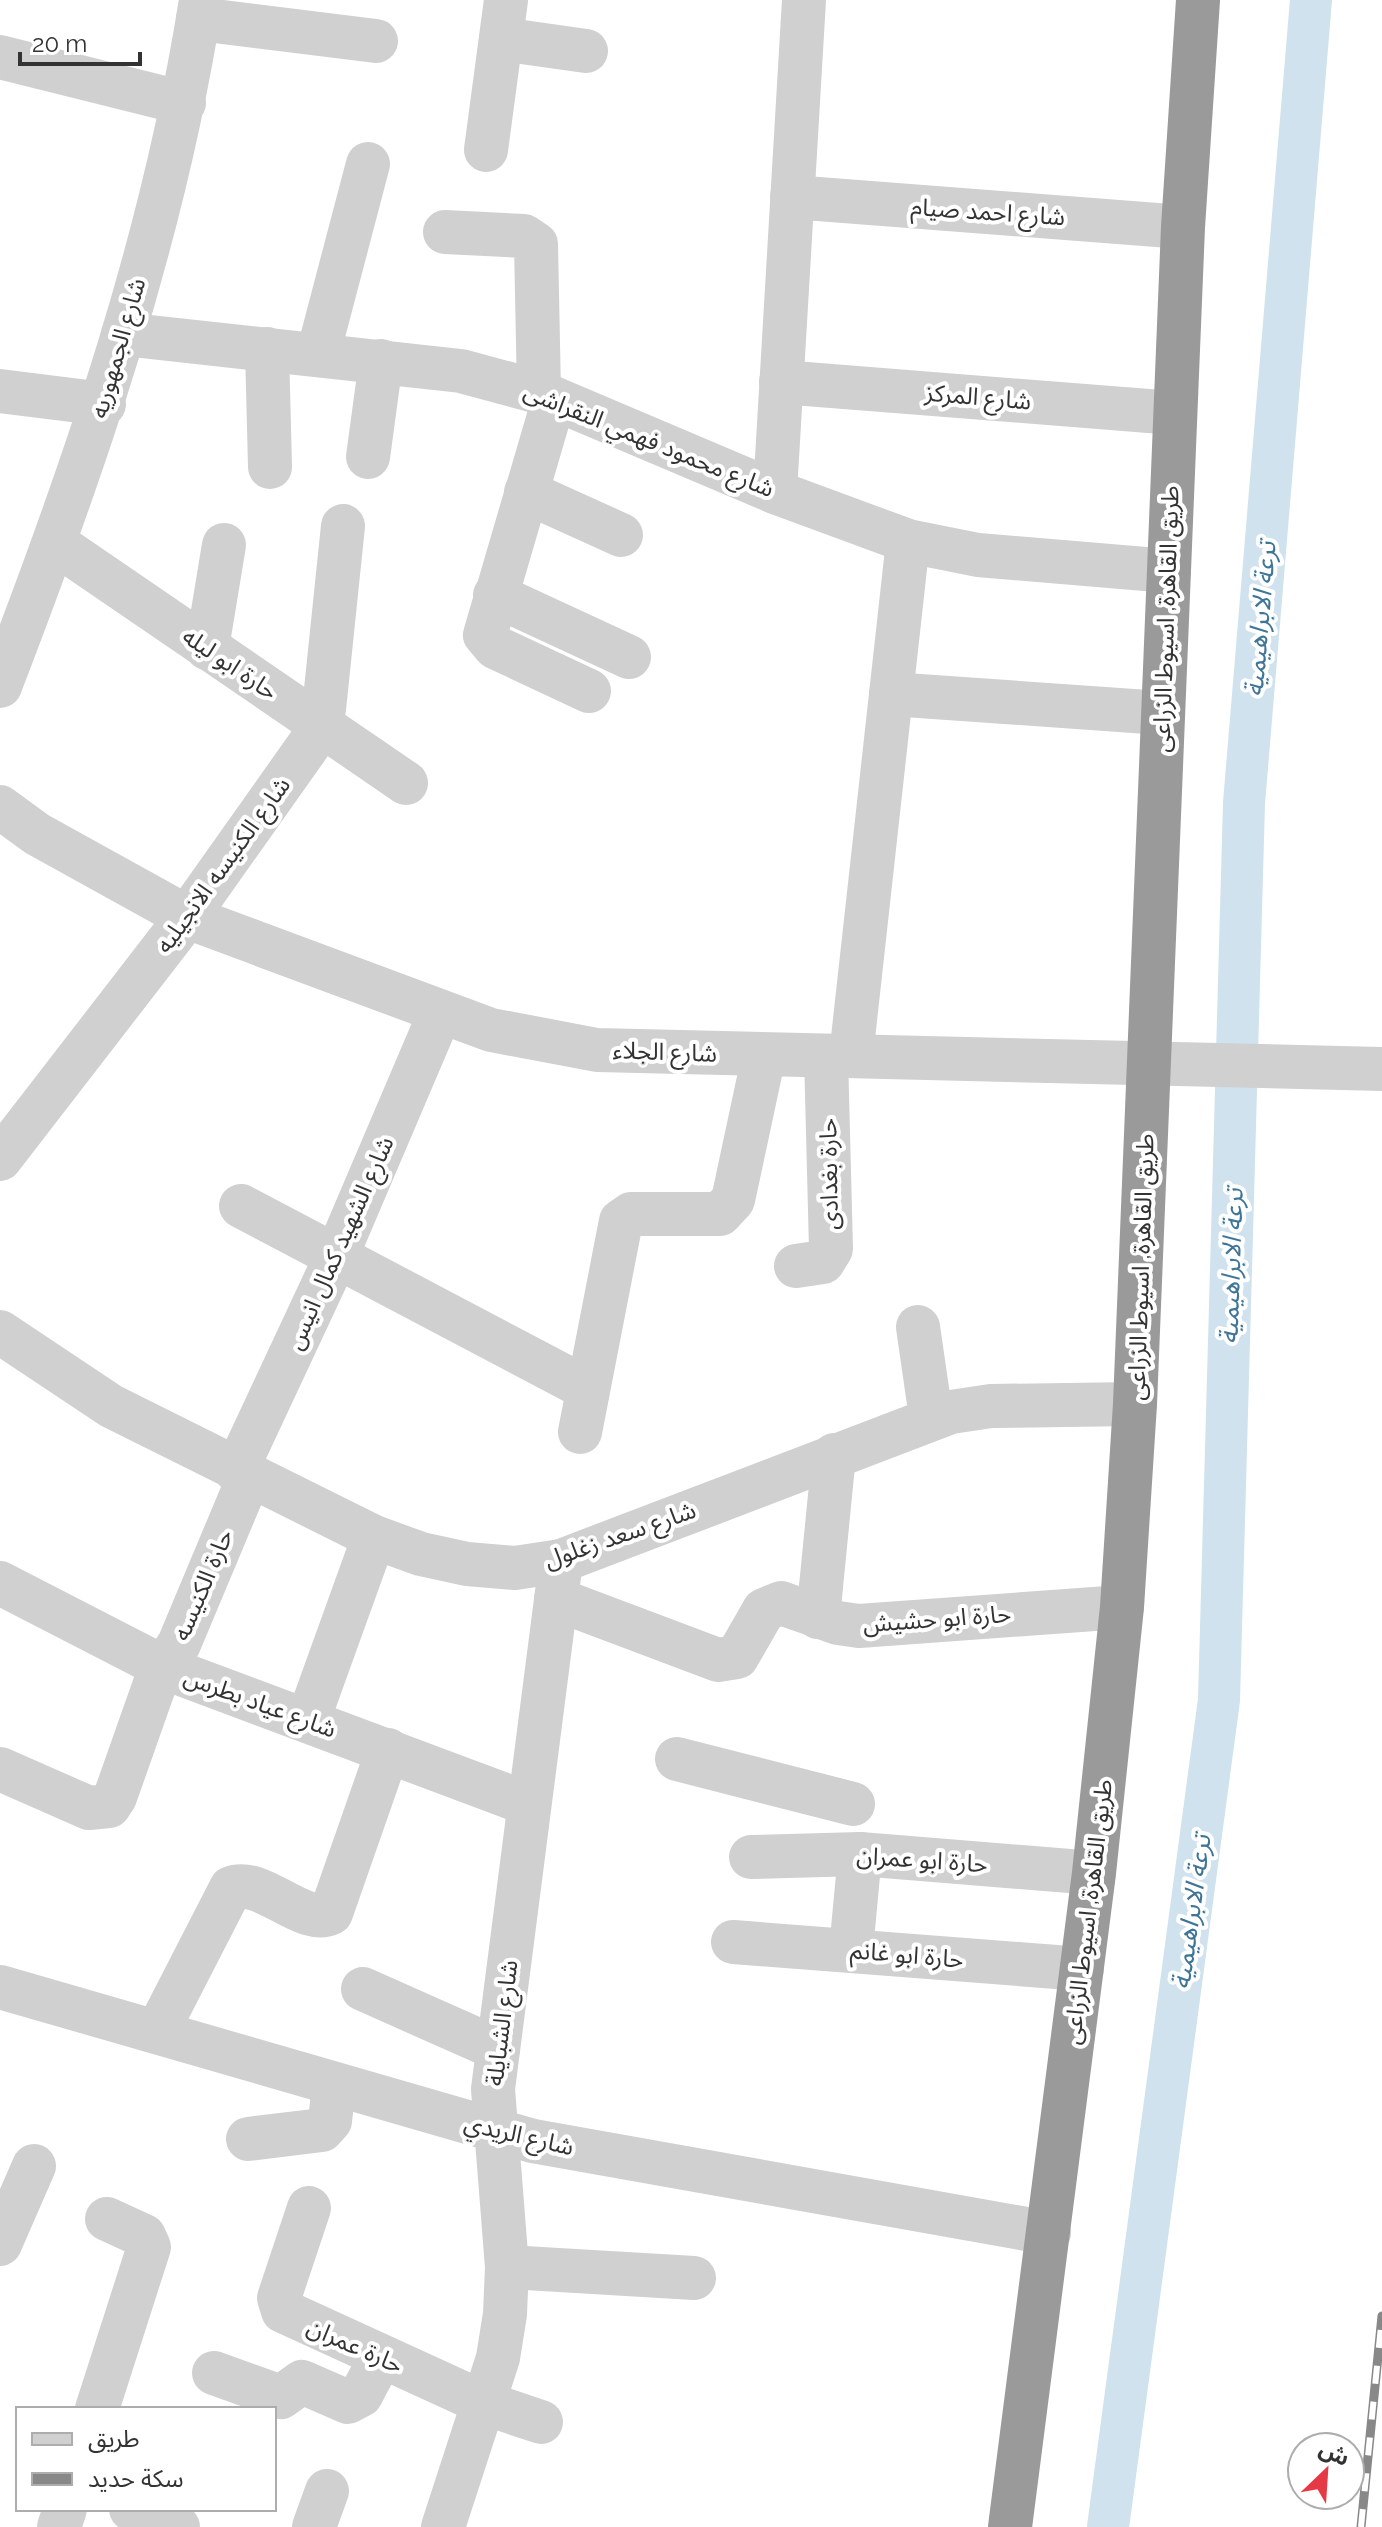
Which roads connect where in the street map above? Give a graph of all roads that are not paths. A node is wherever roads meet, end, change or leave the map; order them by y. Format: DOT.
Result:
graph roads {
  1 [pos="804,0"];
  2 [pos="1198,0"];
  3 [pos="199,10"];
  4 [pos="504,20"];
  5 [pos="376,41"];
  6 [pos="586,51"];
  7 [pos="0,57"];
  8 [pos="184,103"];
  9 [pos="486,150"];
  10 [pos="368,164"];
  11 [pos="792,197"];
  12 [pos="1183,227"];
  13 [pos="445,232"];
  14 [pos="123,334"];
  15 [pos="267,349"];
  16 [pos="318,354"];
  17 [pos="381,361"];
  18 [pos="781,382"];
  19 [pos="0,391"];
  20 [pos="547,396"];
  21 [pos="104,404"];
  22 [pos="1174,413"];
  23 [pos="368,457"];
  24 [pos="270,467"];
  25 [pos="526,492"];
  26 [pos="775,492"];
  27 [pos="343,526"];
  28 [pos="621,535"];
  29 [pos="908,541"];
  30 [pos="55,543"];
  31 [pos="224,545"];
  32 [pos="1169,571"];
  33 [pos="495,595"];
  34 [pos="207,648"];
  35 [pos="629,657"];
  36 [pos="0,686"];
  37 [pos="589,691"];
  38 [pos="891,694"];
  39 [pos="1162,713"];
  40 [pos="319,725"];
  41 [pos="406,783"];
  42 [pos="0,807"];
  43 [pos="187,917"];
  44 [pos="440,1013"];
  45 [pos="764,1055"];
  46 [pos="839,1056"];
  47 [pos="1150,1061"];
  48 [pos="1382,1069"];
  49 [pos="0,1159"];
  50 [pos="241,1206"];
  51 [pos="336,1257"];
  52 [pos="796,1266"];
  53 [pos="918,1327"];
  54 [pos="0,1332"];
  55 [pos="588,1389"];
  56 [pos="1135,1404"];
  57 [pos="931,1417"];
  58 [pos="580,1432"];
  59 [pos="834,1455"];
  60 [pos="243,1474"];
  61 [pos="374,1537"];
  62 [pos="559,1580"];
  63 [pos="0,1583"];
  64 [pos="1122,1607"];
  65 [pos="818,1617"];
  66 [pos="165,1668"];
  67 [pos="308,1720"];
  68 [pos="388,1750"];
  69 [pos="677,1759"];
  70 [pos="4,1781"];
  71 [pos="529,1804"];
  72 [pos="854,1855"];
  73 [pos="751,1857"];
  74 [pos="1094,1873"];
  75 [pos="733,1942"];
  76 [pos="851,1950"];
  77 [pos="1082,1969"];
  78 [pos="0,1987"];
  79 [pos="363,1989"];
  80 [pos="157,2032"];
  81 [pos="498,2049"];
  82 [pos="334,2084"];
  83 [pos="494,2132"];
  84 [pos="248,2139"];
  85 [pos="34,2166"];
  86 [pos="309,2208"];
  87 [pos="107,2219"];
  88 [pos="1049,2233"];
  89 [pos="0,2244"];
  90 [pos="507,2267"];
  91 [pos="694,2278"];
  92 [pos="381,2357"];
  93 [pos="214,2373"];
  94 [pos="484,2403"];
  95 [pos="98,2407"];
  96 [pos="541,2422"];
  97 [pos="136,2511"];
  98 [pos="453,2525"];
  99 [pos="178,2527"];
  100 [pos="1010,2527"];
  1 -- 11 [label="street"];
  2 -- 12 [label="highway, طريق القاهرة, اسيوط الزراعى"];
  3 -- 5 [label="street"];
  3 -- 8 [label="street, شارع الجمهوريه"];
  4 -- 6 [label="street"];
  4 -- 9 [label="street"];
  7 -- 8 [label="street"];
  8 -- 14 [label="street, شارع الجمهوريه"];
  10 -- 16 [label="street"];
  11 -- 12 [label="street, شارع احمد صيام"];
  11 -- 18 [label="street"];
  12 -- 22 [label="highway, طريق القاهرة, اسيوط الزراعى"];
  13 -- 20 [label="street"];
  14 -- 15 [label="street, شارع محمود فهمي النقراشى"];
  14 -- 21 [label="street, شارع الجمهوريه"];
  15 -- 16 [label="street, شارع محمود فهمي النقراشى"];
  15 -- 24 [label="street"];
  16 -- 17 [label="street, شارع محمود فهمي النقراشى"];
  17 -- 20 [label="street, شارع محمود فهمي النقراشى"];
  17 -- 23 [label="street"];
  18 -- 22 [label="street, شارع المركز"];
  18 -- 26 [label="street"];
  19 -- 21 [label="street"];
  20 -- 25 [label="street"];
  20 -- 26 [label="street, شارع محمود فهمي النقراشى"];
  21 -- 30 [label="street, شارع الجمهوريه"];
  22 -- 32 [label="highway, طريق القاهرة, اسيوط الزراعى"];
  25 -- 28 [label="street"];
  25 -- 33 [label="street"];
  26 -- 29 [label="street, شارع محمود فهمي النقراشى"];
  27 -- 40 [label="street, شارع الكنيسه الانجيليه"];
  29 -- 32 [label="street, شارع محمود فهمي النقراشى"];
  29 -- 38 [label="street, حارة بغدادى"];
  30 -- 34 [label="street, حارة ابو ليله"];
  30 -- 36 [label="street, شارع الجمهوريه"];
  31 -- 34 [label="street"];
  32 -- 39 [label="highway, طريق القاهرة, اسيوط الزراعى"];
  33 -- 35 [label="street"];
  33 -- 37 [label="street"];
  34 -- 40 [label="street, حارة ابو ليله"];
  38 -- 39 [label="street"];
  38 -- 46 [label="street, حارة بغدادى"];
  39 -- 47 [label="highway, طريق القاهرة, اسيوط الزراعى"];
  40 -- 41 [label="street, حارة ابو ليله"];
  40 -- 43 [label="street, شارع الكنيسه الانجيليه"];
  42 -- 43 [label="street, شارع الجلاء"];
  43 -- 44 [label="street, شارع الجلاء"];
  43 -- 49 [label="street, شارع الكنيسه الانجيليه"];
  44 -- 45 [label="street, شارع الجلاء"];
  44 -- 51 [label="street, شارع الشهيد كمال انيس"];
  45 -- 46 [label="street, شارع الجلاء"];
  45 -- 55 [label="street"];
  46 -- 47 [label="street, شارع الجلاء"];
  46 -- 52 [label="street, حارة بغدادى"];
  47 -- 48 [label="street, شارع الجلاء"];
  47 -- 56 [label="highway, طريق القاهرة, اسيوط الزراعى"];
  50 -- 51 [label="street"];
  51 -- 55 [label="street"];
  51 -- 60 [label="street, شارع الشهيد كمال انيس"];
  53 -- 57 [label="street"];
  54 -- 60 [label="street, شارع سعد زغلول"];
  55 -- 58 [label="street"];
  56 -- 57 [label="street, شارع سعد زغلول"];
  56 -- 64 [label="highway, طريق القاهرة, اسيوط الزراعى"];
  57 -- 59 [label="street, شارع سعد زغلول"];
  59 -- 62 [label="street, شارع سعد زغلول"];
  59 -- 65 [label="street"];
  60 -- 61 [label="street, شارع سعد زغلول"];
  60 -- 66 [label="street, حارة الكنيسه"];
  61 -- 62 [label="street, شارع سعد زغلول"];
  61 -- 67 [label="street"];
  62 -- 65 [label="street, حارة ابو حشيش"];
  62 -- 71 [label="street, شارع الشبايلة"];
  63 -- 66 [label="street, شارع عياد بطرس"];
  64 -- 65 [label="street, حارة ابو حشيش"];
  64 -- 74 [label="highway, طريق القاهرة, اسيوط الزراعى"];
  66 -- 67 [label="street, شارع عياد بطرس"];
  66 -- 70 [label="street, حارة الكنيسه"];
  67 -- 68 [label="street, شارع عياد بطرس"];
  68 -- 71 [label="street, شارع عياد بطرس"];
  68 -- 80 [label="street"];
  69 -- 72 [label="street"];
  71 -- 81 [label="street, شارع الشبايلة"];
  72 -- 73 [label="street, حارة ابو عمران"];
  72 -- 74 [label="street, حارة ابو عمران"];
  72 -- 76 [label="street"];
  74 -- 77 [label="highway, طريق القاهرة, اسيوط الزراعى"];
  75 -- 76 [label="street, حارة ابو غانم"];
  76 -- 77 [label="street, حارة ابو غانم"];
  77 -- 88 [label="highway, طريق القاهرة, اسيوط الزراعى"];
  78 -- 80 [label="street, شارع الريدي"];
  79 -- 81 [label="street"];
  80 -- 82 [label="street, شارع الريدي"];
  81 -- 83 [label="street, شارع الشبايلة"];
  82 -- 83 [label="street, شارع الريدي"];
  82 -- 84 [label="street"];
  83 -- 88 [label="street, شارع الريدي"];
  83 -- 90 [label="street, شارع الشبايلة"];
  85 -- 89 [label="street"];
  86 -- 92 [label="street, حارة عمران"];
  87 -- 95 [label="street"];
  88 -- 100 [label="highway, طريق القاهرة, اسيوط الزراعى"];
  90 -- 91 [label="street"];
  90 -- 94 [label="street, شارع الشبايلة"];
  92 -- 93 [label="street"];
  92 -- 94 [label="street, حارة عمران"];
  94 -- 96 [label="street, حارة عمران"];
  94 -- 98 [label="street, شارع الشبايلة"];
  97 -- 99 [label="street"];
}
